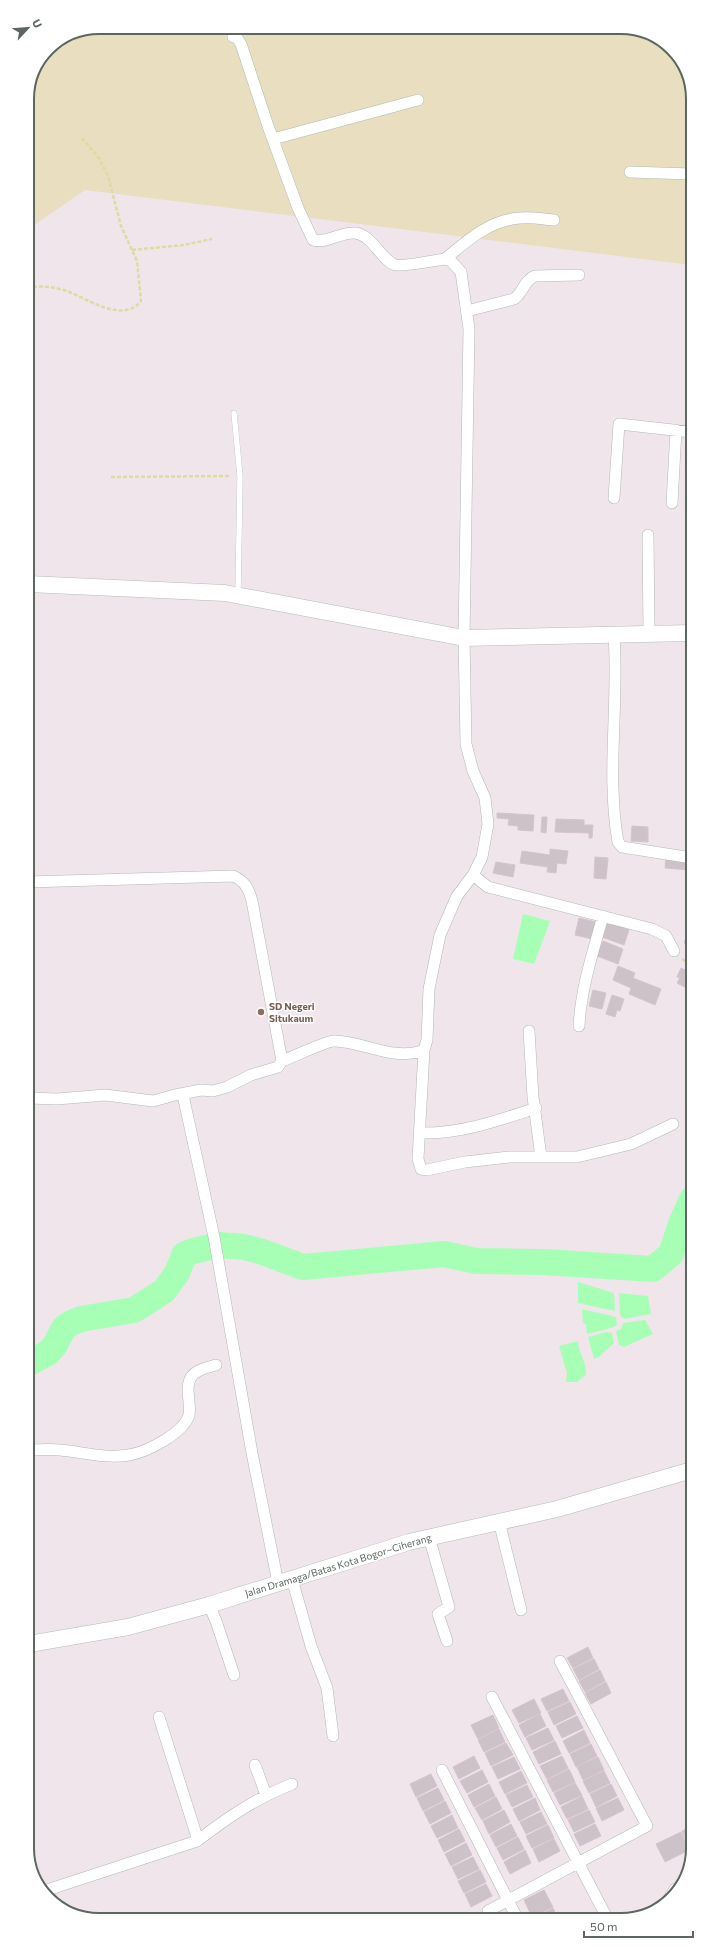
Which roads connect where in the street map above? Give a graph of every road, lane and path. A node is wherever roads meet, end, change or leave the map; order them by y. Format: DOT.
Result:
graph roads {
  1 [pos="233,37"];
  2 [pos="418,100"];
  3 [pos="81,137"];
  4 [pos="273,139"];
  5 [pos="630,172"];
  6 [pos="686,174"];
  7 [pos="554,220"];
  8 [pos="212,239"];
  9 [pos="132,250"];
  10 [pos="445,259"];
  11 [pos="579,275"];
  12 [pos="34,287"];
  13 [pos="467,311"];
  14 [pos="234,413"];
  15 [pos="676,430"];
  16 [pos="686,431"];
  17 [pos="240,476"];
  18 [pos="111,477"];
  19 [pos="614,498"];
  20 [pos="672,503"];
  21 [pos="648,535"];
  22 [pos="34,584"];
  23 [pos="238,597"];
  24 [pos="686,633"];
  25 [pos="614,634"];
  26 [pos="648,634"];
  27 [pos="464,638"];
  28 [pos="686,857"];
  29 [pos="473,875"];
  30 [pos="34,882"];
  31 [pos="603,916"];
  32 [pos="674,951"];
  33 [pos="578,1026"];
  34 [pos="529,1031"];
  35 [pos="424,1050"];
  36 [pos="282,1061"];
  37 [pos="183,1095"];
  38 [pos="34,1098"];
  39 [pos="536,1108"];
  40 [pos="673,1124"];
  41 [pos="420,1133"];
  42 [pos="541,1157"];
  43 [pos="216,1365"];
  44 [pos="34,1450"];
  45 [pos="686,1472"];
  46 [pos="499,1521"];
  47 [pos="429,1537"];
  48 [pos="285,1581"];
  49 [pos="209,1606"];
  50 [pos="520,1610"];
  51 [pos="447,1642"];
  52 [pos="34,1643"];
  53 [pos="560,1661"];
  54 [pos="234,1675"];
  55 [pos="492,1697"];
  56 [pos="159,1717"];
  57 [pos="333,1736"];
  58 [pos="255,1765"];
  59 [pos="442,1770"];
  60 [pos="292,1784"];
  61 [pos="266,1794"];
  62 [pos="197,1841"];
  63 [pos="577,1863"];
  64 [pos="49,1889"];
  65 [pos="508,1900"];
  66 [pos="489,1913"];
  67 [pos="514,1913"];
  68 [pos="604,1913"];
  1 -- 4 [label="street"];
  2 -- 4 [label="street"];
  3 -- 9 [label="path"];
  4 -- 10 [label="street"];
  5 -- 6 [label="street"];
  7 -- 10 [label="street"];
  8 -- 9 [label="path"];
  9 -- 12 [label="path"];
  10 -- 13 [label="street"];
  11 -- 13 [label="street"];
  13 -- 27 [label="street"];
  14 -- 17 [label="lane"];
  15 -- 16 [label="street"];
  15 -- 19 [label="street"];
  15 -- 20 [label="street"];
  17 -- 18 [label="path"];
  17 -- 23 [label="lane"];
  21 -- 26 [label="street"];
  22 -- 23 [label="street"];
  23 -- 27 [label="street"];
  24 -- 26 [label="street"];
  25 -- 26 [label="street"];
  25 -- 27 [label="street"];
  25 -- 28 [label="street"];
  27 -- 29 [label="street"];
  29 -- 31 [label="street"];
  29 -- 35 [label="street"];
  30 -- 36 [label="street"];
  31 -- 32 [label="street"];
  31 -- 33 [label="street"];
  34 -- 39 [label="street"];
  35 -- 36 [label="street"];
  35 -- 41 [label="street"];
  36 -- 37 [label="street"];
  37 -- 38 [label="street"];
  37 -- 48 [label="street"];
  39 -- 41 [label="street"];
  39 -- 42 [label="street"];
  40 -- 42 [label="street"];
  41 -- 42 [label="street"];
  43 -- 44 [label="street"];
  45 -- 46 [label="street, Jalan Dramaga/Batas Kota Bogor–Ciherang"];
  46 -- 47 [label="street, Jalan Dramaga/Batas Kota Bogor–Ciherang"];
  46 -- 50 [label="street"];
  47 -- 48 [label="street, Jalan Dramaga/Batas Kota Bogor–Ciherang"];
  47 -- 51 [label="street"];
  48 -- 49 [label="street, Jalan Dramaga/Batas Kota Bogor–Ciherang"];
  48 -- 57 [label="street"];
  49 -- 52 [label="street, Jalan Dramaga/Batas Kota Bogor–Ciherang"];
  49 -- 54 [label="street"];
  53 -- 63 [label="street"];
  55 -- 63 [label="street"];
  56 -- 62 [label="street"];
  58 -- 61 [label="street"];
  59 -- 65 [label="street"];
  60 -- 61 [label="street"];
  61 -- 62 [label="street"];
  62 -- 64 [label="street"];
  63 -- 65 [label="street"];
  63 -- 68 [label="street"];
  65 -- 66 [label="street"];
  65 -- 67 [label="street"];
}
